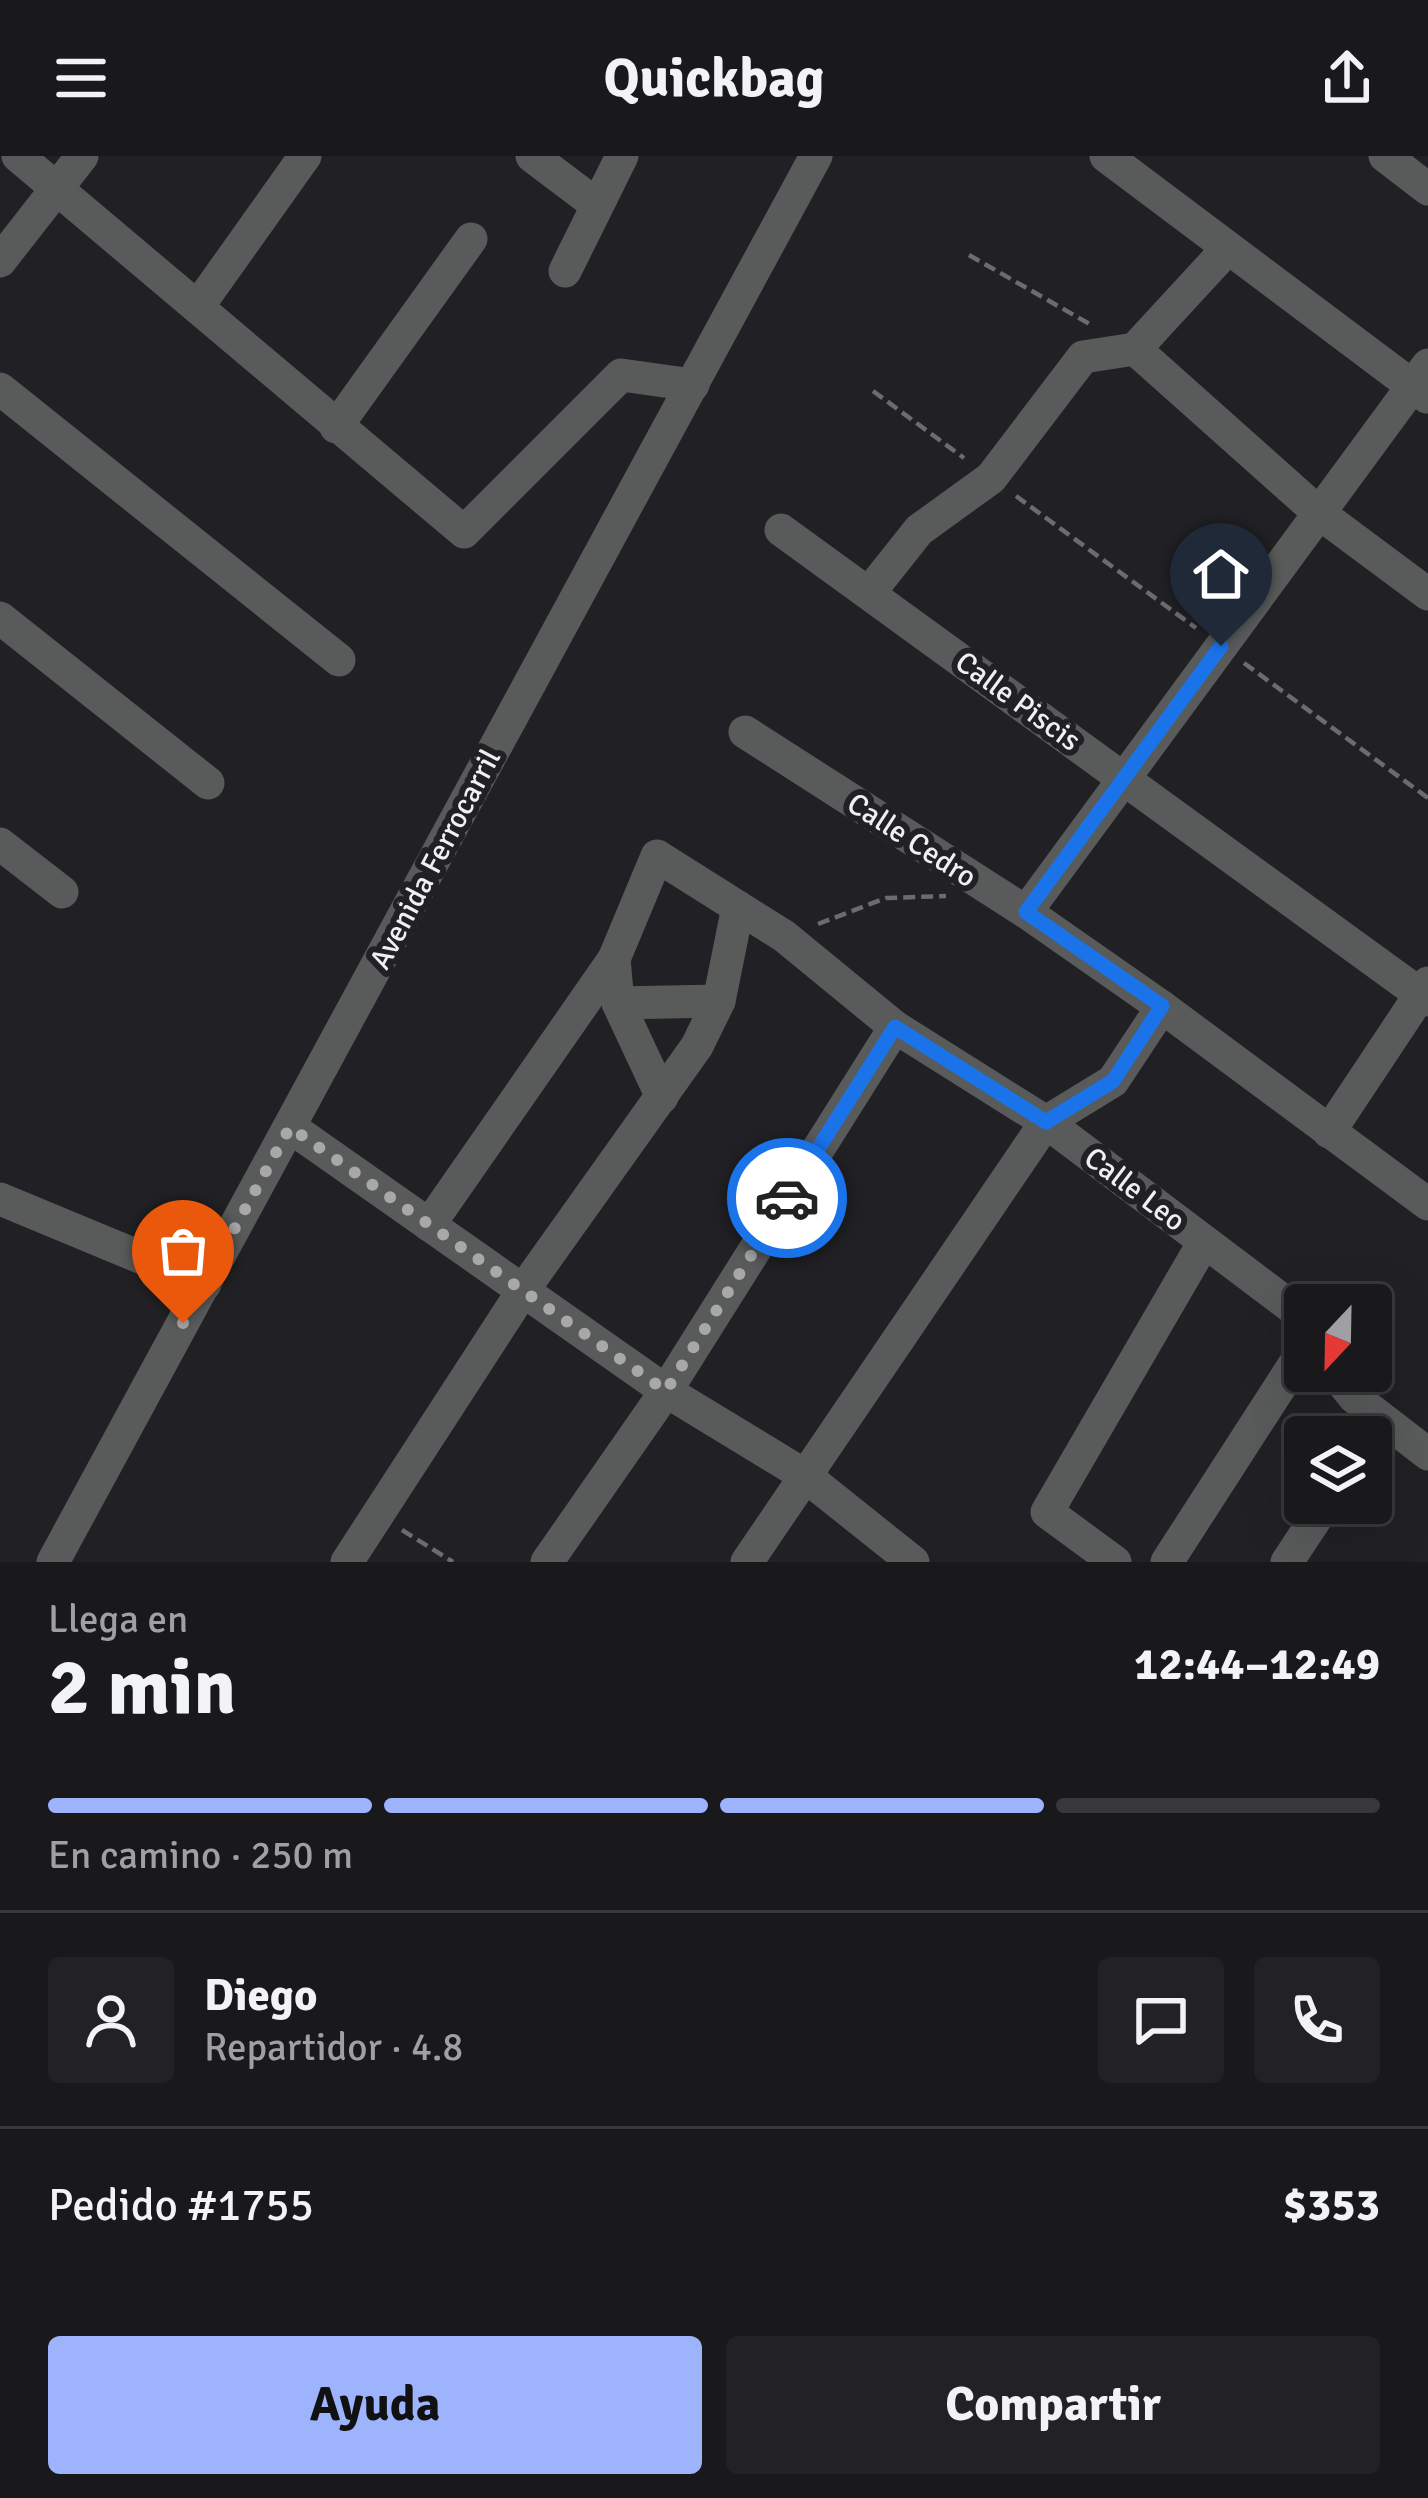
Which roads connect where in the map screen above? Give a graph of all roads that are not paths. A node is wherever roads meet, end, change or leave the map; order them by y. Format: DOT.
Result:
graph roads {
  1 [pos="18,156"];
  2 [pos="82,156"];
  3 [pos="304,156"];
  4 [pos="532,156"];
  5 [pos="622,156"];
  6 [pos="816,156"];
  7 [pos="1106,156"];
  8 [pos="1385,156"];
  9 [pos="56,188"];
  10 [pos="1428,188"];
  11 [pos="597,205"];
  12 [pos="471,239"];
  13 [pos="1228,248"];
  14 [pos="0,261"];
  15 [pos="565,272"];
  16 [pos="199,305"];
  17 [pos="1135,349"];
  18 [pos="1423,383"];
  19 [pos="693,385"];
  20 [pos="0,388"];
  21 [pos="336,427"];
  22 [pos="1319,513"];
  23 [pos="782,530"];
  24 [pos="868,593"];
  25 [pos="1428,594"];
  26 [pos="0,618"];
  27 [pos="340,660"];
  28 [pos="745,732"];
  29 [pos="1124,778"];
  30 [pos="208,783"];
  31 [pos="0,844"];
  32 [pos="62,892"];
  33 [pos="738,907"];
  34 [pos="1026,912"];
  35 [pos="614,959"];
  36 [pos="1425,992"];
  37 [pos="719,1001"];
  38 [pos="618,1003"];
  39 [pos="1162,1006"];
  40 [pos="895,1027"];
  41 [pos="662,1097"];
  42 [pos="1046,1122"];
  43 [pos="290,1127"];
  44 [pos="1329,1132"];
  45 [pos="0,1199"];
  46 [pos="1428,1204"];
  47 [pos="429,1225"];
  48 [pos="1204,1242"];
  49 [pos="205,1284"];
  50 [pos="524,1289"];
  51 [pos="1284,1302"];
  52 [pos="1284,1381"];
  53 [pos="666,1391"];
  54 [pos="1392,1436"];
  55 [pos="1428,1454"];
  56 [pos="804,1475"];
  57 [pos="1312,1524"];
  58 [pos="1291,1560"];
  59 [pos="53,1562"];
  60 [pos="347,1562"];
  61 [pos="547,1562"];
  62 [pos="747,1562"];
  63 [pos="913,1562"];
  64 [pos="1114,1562"];
  65 [pos="1167,1562"];
  1 -- 9 [label="street"];
  2 -- 9 [label="street"];
  3 -- 16 [label="street"];
  4 -- 11 [label="street"];
  5 -- 11 [label="street"];
  6 -- 19 [label="street, Avenida Ferrocarril"];
  7 -- 13 [label="street"];
  8 -- 10 [label="street"];
  9 -- 14 [label="street"];
  9 -- 16 [label="street"];
  11 -- 15 [label="street"];
  12 -- 21 [label="street"];
  13 -- 17 [label="street"];
  13 -- 18 [label="street"];
  16 -- 21 [label="street"];
  17 -- 22 [label="street"];
  17 -- 24 [label="street"];
  18 -- 22 [label="street"];
  19 -- 21 [label="street"];
  19 -- 43 [label="street, Avenida Ferrocarril"];
  20 -- 27 [label="street"];
  22 -- 25 [label="street"];
  22 -- 29 [label="street"];
  23 -- 24 [label="street, Calle Piscis"];
  24 -- 29 [label="street, Calle Piscis"];
  26 -- 30 [label="street"];
  28 -- 34 [label="street, Calle Cedro"];
  29 -- 34 [label="street"];
  29 -- 36 [label="street, Calle Piscis"];
  31 -- 32 [label="street"];
  33 -- 35 [label="street, Calle Leo"];
  33 -- 37 [label="street"];
  33 -- 40 [label="street, Calle Leo"];
  34 -- 39 [label="street, Calle Cedro"];
  35 -- 38 [label="street"];
  35 -- 47 [label="street"];
  36 -- 44 [label="street"];
  37 -- 38 [label="street"];
  37 -- 41 [label="street"];
  38 -- 41 [label="street"];
  39 -- 42 [label="street"];
  39 -- 44 [label="street, Calle Cedro"];
  40 -- 42 [label="street, Calle Leo"];
  40 -- 53 [label="street"];
  41 -- 50 [label="street"];
  42 -- 48 [label="street, Calle Leo"];
  42 -- 56 [label="street"];
  43 -- 47 [label="street"];
  43 -- 49 [label="street, Avenida Ferrocarril"];
  44 -- 46 [label="street, Calle Cedro"];
  45 -- 49 [label="street"];
  47 -- 50 [label="street"];
  48 -- 51 [label="street, Calle Leo"];
  48 -- 64 [label="street"];
  49 -- 59 [label="street, Avenida Ferrocarril"];
  50 -- 53 [label="street"];
  50 -- 60 [label="street"];
  52 -- 65 [label="street"];
  53 -- 56 [label="street"];
  53 -- 61 [label="street"];
  54 -- 55 [label="street"];
  56 -- 62 [label="street"];
  56 -- 63 [label="street"];
  57 -- 58 [label="street"];
}
